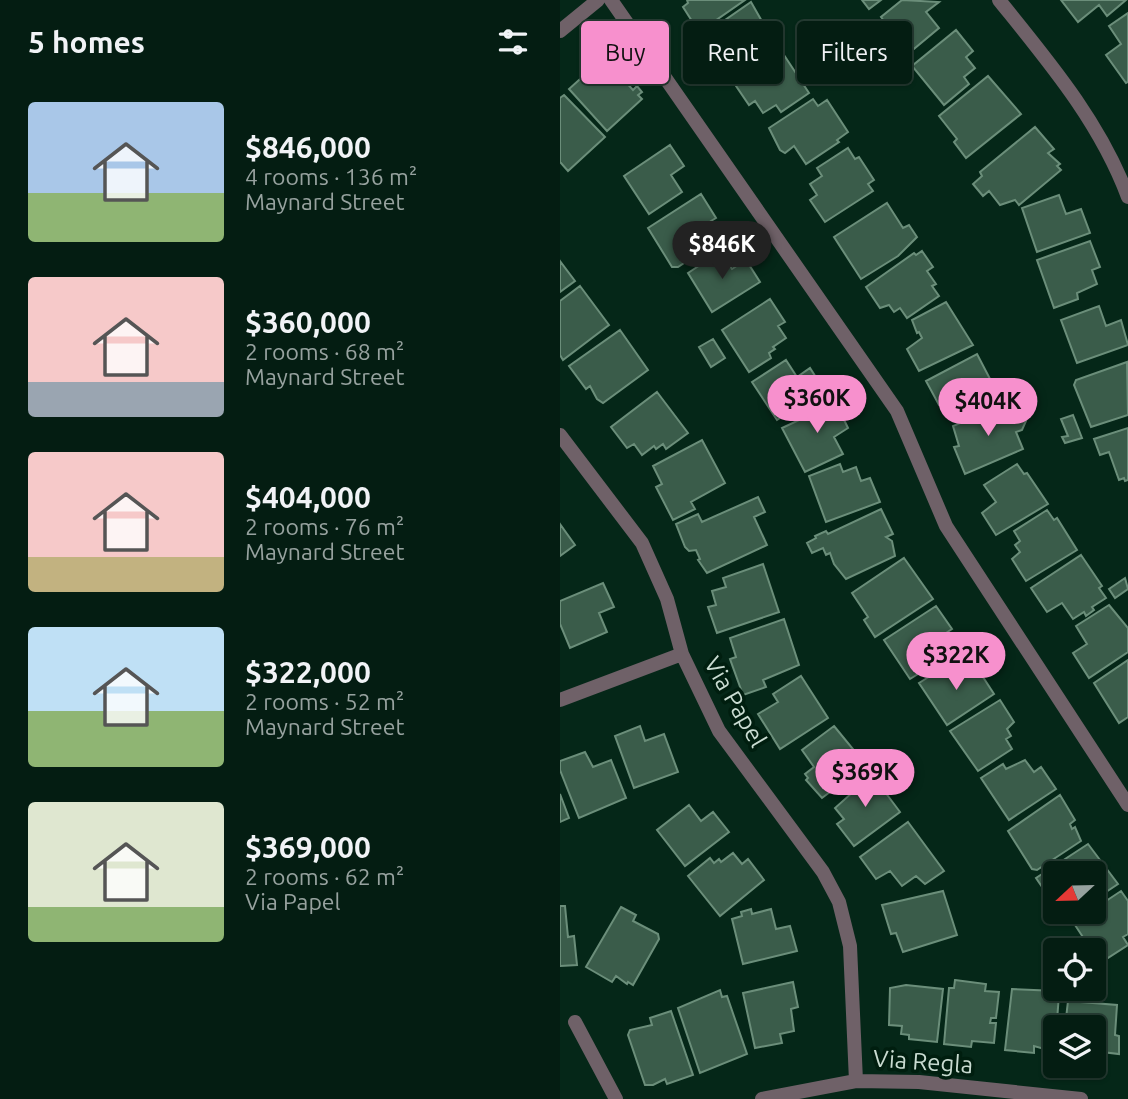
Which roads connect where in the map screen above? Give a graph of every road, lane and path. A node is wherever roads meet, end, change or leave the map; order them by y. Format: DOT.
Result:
graph roads {
  1 [pos="598,0"];
  2 [pos="611,0"];
  3 [pos="999,0"];
  4 [pos="560,32"];
  5 [pos="1128,197"];
  6 [pos="560,435"];
  7 [pos="682,654"];
  8 [pos="560,700"];
  9 [pos="1128,805"];
  10 [pos="575,1022"];
  11 [pos="856,1081"];
  12 [pos="616,1099"];
  13 [pos="762,1099"];
  14 [pos="1082,1099"];
  1 -- 4 [label="street"];
  2 -- 9 [label="street"];
  3 -- 5 [label="street"];
  6 -- 7 [label="street, Via Papel"];
  7 -- 8 [label="street"];
  7 -- 11 [label="street, Via Papel"];
  10 -- 12 [label="street"];
  11 -- 13 [label="street, Via Regla"];
  11 -- 14 [label="street, Via Regla"];
}
